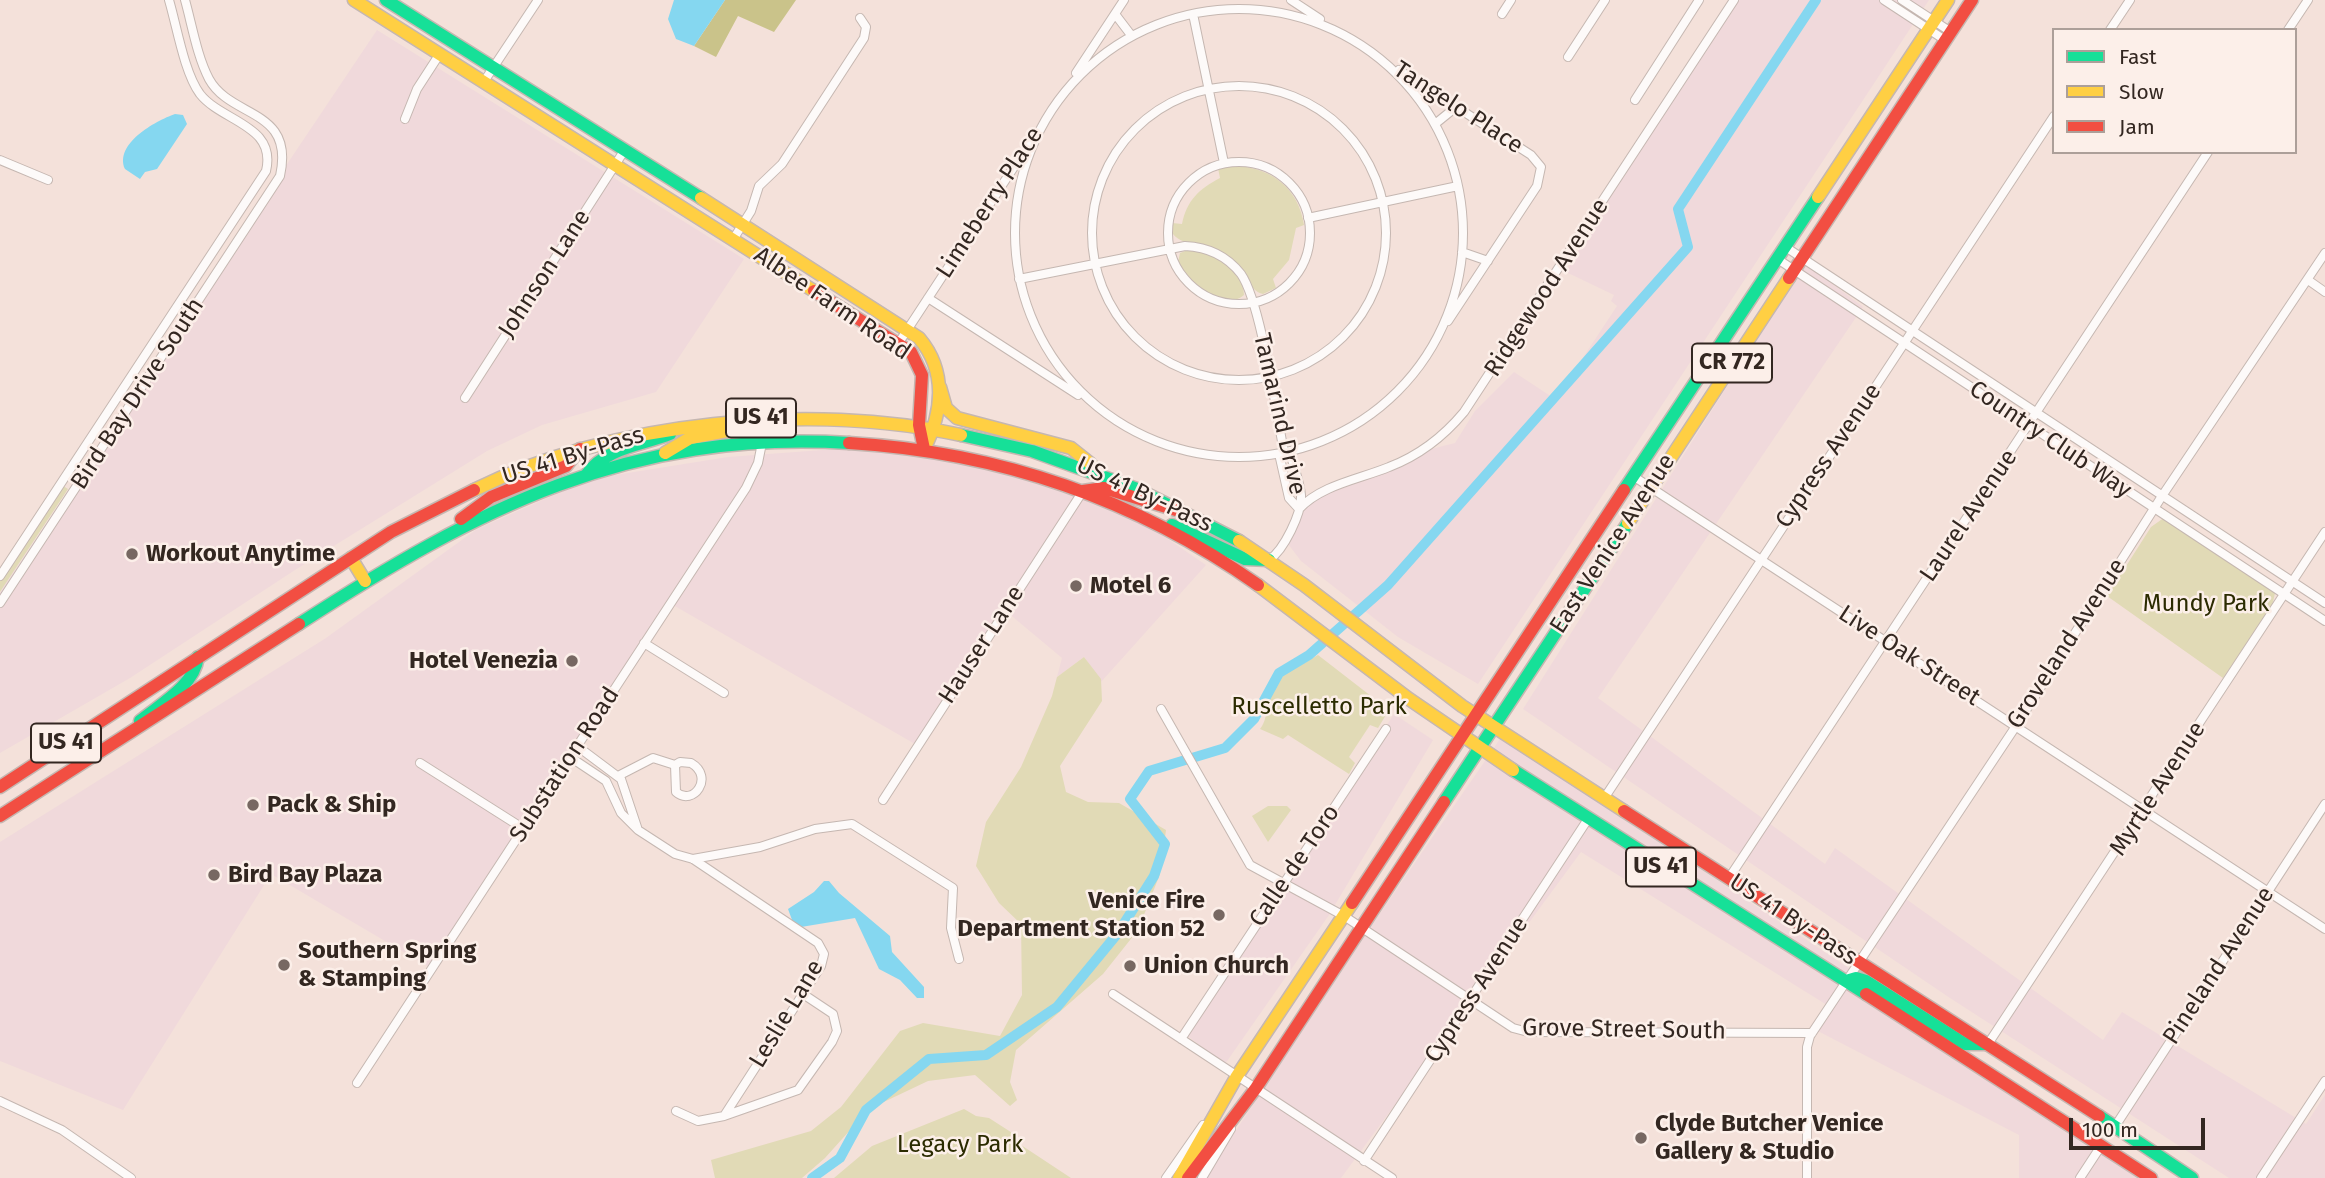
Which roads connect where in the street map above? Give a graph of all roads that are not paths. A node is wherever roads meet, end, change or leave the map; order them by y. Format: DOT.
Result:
graph roads {
  1 [pos="169,0"];
  2 [pos="185,0"];
  3 [pos="354,0"];
  4 [pos="386,0"];
  5 [pos="538,0"];
  6 [pos="1124,0"];
  7 [pos="1261,0"];
  8 [pos="1291,0"];
  9 [pos="1511,0"];
  10 [pos="1605,0"];
  11 [pos="1699,0"];
  12 [pos="1734,0"];
  13 [pos="1884,0"];
  14 [pos="1902,0"];
  15 [pos="1948,0"];
  16 [pos="1972,0"];
  17 [pos="2130,0"];
  18 [pos="2308,0"];
  19 [pos="1259,9"];
  20 [pos="1115,14"];
  21 [pos="1193,14"];
  22 [pos="1502,14"];
  23 [pos="860,18"];
  24 [pos="1931,25"];
  25 [pos="2111,28"];
  26 [pos="2289,28"];
  27 [pos="1340,32"];
  28 [pos="1131,35"];
  29 [pos="1948,36"];
  30 [pos="439,55"];
  31 [pos="1378,57"];
  32 [pos="1569,57"];
  33 [pos="492,68"];
  34 [pos="482,83"];
  35 [pos="1208,88"];
  36 [pos="1065,90"];
  37 [pos="1634,100"];
  38 [pos="1456,107"];
  39 [pos="1046,118"];
  40 [pos="405,119"];
  41 [pos="2052,119"];
  42 [pos="1435,124"];
  43 [pos="625,151"];
  44 [pos="2207,154"];
  45 [pos="0,160"];
  46 [pos="1224,163"];
  47 [pos="615,165"];
  48 [pos="48,180"];
  49 [pos="1458,186"];
  50 [pos="1383,202"];
  51 [pos="1308,218"];
  52 [pos="743,223"];
  53 [pos="734,238"];
  54 [pos="1784,246"];
  55 [pos="1169,247"];
  56 [pos="1462,252"];
  57 [pos="2325,253"];
  58 [pos="1802,257"];
  59 [pos="1776,258"];
  60 [pos="1488,261"];
  61 [pos="1095,263"];
  62 [pos="1794,270"];
  63 [pos="820,273"];
  64 [pos="1019,279"];
  65 [pos="2308,280"];
  66 [pos="811,287"];
  67 [pos="2325,292"];
  68 [pos="928,298"];
  69 [pos="1253,302"];
  70 [pos="172,316"];
  71 [pos="184,324"];
  72 [pos="908,329"];
  73 [pos="1912,331"];
  74 [pos="1437,338"];
  75 [pos="898,344"];
  76 [pos="1903,344"];
  77 [pos="1269,377"];
  78 [pos="940,387"];
  79 [pos="465,398"];
  80 [pos="1095,406"];
  81 [pos="2037,414"];
  82 [pos="737,420"];
  83 [pos="2029,425"];
  84 [pos="686,426"];
  85 [pos="918,426"];
  86 [pos="934,428"];
  87 [pos="96,430"];
  88 [pos="108,439"];
  89 [pos="762,443"];
  90 [pos="580,449"];
  91 [pos="924,449"];
  92 [pos="1284,452"];
  93 [pos="659,457"];
  94 [pos="1103,473"];
  95 [pos="586,474"];
  96 [pos="1633,475"];
  97 [pos="1650,487"];
  98 [pos="1083,491"];
  99 [pos="2162,496"];
  100 [pos="1299,509"];
  101 [pos="2153,509"];
  102 [pos="1184,510"];
  103 [pos="1161,525"];
  104 [pos="2217,532"];
  105 [pos="2325,532"];
  106 [pos="442,534"];
  107 [pos="2208,545"];
  108 [pos="351,558"];
  109 [pos="1760,559"];
  110 [pos="1269,560"];
  111 [pos="0,576"];
  112 [pos="365,581"];
  113 [pos="2293,582"];
  114 [pos="2285,594"];
  115 [pos="0,603"];
  116 [pos="2325,603"];
  117 [pos="2325,621"];
  118 [pos="1886,642"];
  119 [pos="645,643"];
  120 [pos="198,657"];
  121 [pos="724,692"];
  122 [pos="1161,709"];
  123 [pos="1475,715"];
  124 [pos="2016,726"];
  125 [pos="1493,727"];
  126 [pos="1386,729"];
  127 [pos="125,737"];
  128 [pos="1462,737"];
  129 [pos="577,746"];
  130 [pos="1480,748"];
  131 [pos="570,757"];
  132 [pos="420,763"];
  133 [pos="675,765"];
  134 [pos="618,776"];
  135 [pos="0,787"];
  136 [pos="1605,797"];
  137 [pos="883,800"];
  138 [pos="2325,804"];
  139 [pos="2145,810"];
  140 [pos="0,816"];
  141 [pos="1588,819"];
  142 [pos="523,829"];
  143 [pos="638,830"];
  144 [pos="692,859"];
  145 [pos="1729,878"];
  146 [pos="1283,883"];
  147 [pos="2267,892"];
  148 [pos="1344,916"];
  149 [pos="1361,927"];
  150 [pos="2325,929"];
  151 [pos="959,959"];
  152 [pos="1858,962"];
  153 [pos="1846,981"];
  154 [pos="803,994"];
  155 [pos="1113,994"];
  156 [pos="1470,1000"];
  157 [pos="1811,1034"];
  158 [pos="1181,1038"];
  159 [pos="1988,1044"];
  160 [pos="1237,1076"];
  161 [pos="2325,1081"];
  162 [pos="357,1083"];
  163 [pos="1256,1088"];
  164 [pos="0,1101"];
  165 [pos="676,1111"];
  166 [pos="724,1116"];
  167 [pos="2114,1128"];
  168 [pos="2101,1146"];
  169 [pos="1364,1161"];
  170 [pos="131,1178"];
  171 [pos="1166,1178"];
  172 [pos="1179,1178"];
  173 [pos="1188,1178"];
  174 [pos="1202,1178"];
  175 [pos="1392,1178"];
  176 [pos="1807,1178"];
  177 [pos="2080,1178"];
  178 [pos="2151,1178"];
  179 [pos="2192,1178"];
  180 [pos="2262,1178"];
  1 -- 70 [label="street, Bird Bay Drive South"];
  2 -- 71 [label="street, Bird Bay Drive South"];
  3 -- 30 [label="main road, Albee Farm Road"];
  4 -- 33 [label="main road, Albee Farm Road"];
  5 -- 33 [label="street"];
  6 -- 20 [label="street"];
  7 -- 19 [label="street"];
  8 -- 27 [label="street"];
  9 -- 22 [label="street"];
  10 -- 32 [label="street"];
  11 -- 37 [label="street"];
  12 -- 100 [label="street, Ridgewood Avenue"];
  13 -- 24 [label="street"];
  14 -- 24 [label="street"];
  15 -- 24 [label="main road, East Venice Avenue / CR 772"];
  16 -- 29 [label="main road, East Venice Avenue / CR 772"];
  17 -- 25 [label="street"];
  18 -- 26 [label="street"];
  19 -- 21 [label="street"];
  19 -- 27 [label="street"];
  20 -- 28 [label="street"];
  20 -- 36 [label="street"];
  21 -- 28 [label="street"];
  21 -- 35 [label="street"];
  23 -- 52 [label="street"];
  24 -- 29 [label="street"];
  24 -- 54 [label="main road, East Venice Avenue / CR 772"];
  27 -- 31 [label="street"];
  28 -- 36 [label="street"];
  29 -- 58 [label="main road, East Venice Avenue / CR 772"];
  30 -- 34 [label="main road, Albee Farm Road"];
  30 -- 40 [label="street"];
  31 -- 38 [label="street, Tangelo Place"];
  31 -- 42 [label="street"];
  33 -- 34 [label="street"];
  33 -- 43 [label="main road, Albee Farm Road"];
  34 -- 47 [label="main road, Albee Farm Road"];
  35 -- 46 [label="street"];
  35 -- 50 [label="street"];
  35 -- 61 [label="street"];
  36 -- 39 [label="street"];
  38 -- 42 [label="street"];
  38 -- 60 [label="street, Tangelo Place"];
  39 -- 64 [label="street"];
  39 -- 68 [label="street, Limeberry Place"];
  41 -- 73 [label="street, Cypress Avenue"];
  42 -- 49 [label="street"];
  43 -- 47 [label="street, Johnson Lane"];
  43 -- 52 [label="main road, Albee Farm Road"];
  44 -- 81 [label="street, Laurel Avenue"];
  45 -- 48 [label="street"];
  46 -- 51 [label="street"];
  46 -- 55 [label="street"];
  47 -- 53 [label="main road, Albee Farm Road"];
  47 -- 79 [label="street, Johnson Lane"];
  49 -- 50 [label="street"];
  49 -- 56 [label="street"];
  50 -- 51 [label="street"];
  50 -- 77 [label="street"];
  51 -- 69 [label="street"];
  52 -- 53 [label="street"];
  52 -- 63 [label="main road, Albee Farm Road"];
  53 -- 66 [label="main road, Albee Farm Road"];
  54 -- 58 [label="street, Country Club Way"];
  54 -- 59 [label="main road, East Venice Avenue / CR 772"];
  55 -- 61 [label="street, Tamarind Drive"];
  55 -- 69 [label="street, Tamarind Drive"];
  55 -- 69 [label="street"];
  56 -- 60 [label="street"];
  56 -- 74 [label="street"];
  57 -- 65 [label="street, Groveland Avenue"];
  58 -- 62 [label="main road, East Venice Avenue / CR 772"];
  58 -- 73 [label="street, Country Club Way"];
  59 -- 62 [label="street, Country Club Way"];
  59 -- 96 [label="main road, East Venice Avenue / CR 772"];
  60 -- 74 [label="street, Tangelo Place"];
  61 -- 64 [label="street, Tamarind Drive"];
  61 -- 77 [label="street"];
  62 -- 76 [label="street, Country Club Way"];
  62 -- 97 [label="main road, East Venice Avenue / CR 772"];
  63 -- 66 [label="main road"];
  63 -- 72 [label="main road, Albee Farm Road"];
  64 -- 80 [label="street"];
  65 -- 67 [label="street"];
  65 -- 99 [label="street, Groveland Avenue"];
  66 -- 75 [label="main road, Albee Farm Road"];
  68 -- 72 [label="street"];
  68 -- 80 [label="street, Limeberry Place"];
  69 -- 77 [label="street, Tamarind Drive"];
  70 -- 71 [label="street"];
  70 -- 87 [label="street, Bird Bay Drive South"];
  71 -- 88 [label="street, Bird Bay Drive South"];
  72 -- 75 [label="street"];
  72 -- 78 [label="main road, Albee Farm Road"];
  73 -- 76 [label="street, Cypress Avenue"];
  73 -- 81 [label="street, Country Club Way"];
  74 -- 92 [label="street"];
  75 -- 85 [label="main road, Albee Farm Road"];
  76 -- 83 [label="street, Country Club Way"];
  76 -- 109 [label="street, Cypress Avenue"];
  77 -- 92 [label="street, Tamarind Drive"];
  78 -- 86 [label="main road, Albee Farm Road"];
  78 -- 94 [label="main road"];
  80 -- 92 [label="street"];
  81 -- 83 [label="street, Laurel Avenue"];
  81 -- 99 [label="street, Country Club Way"];
  82 -- 84 [label="main road, US 41 By-Pass / US 41"];
  82 -- 85 [label="main road, US 41 By-Pass / US 41"];
  82 -- 93 [label="main road"];
  83 -- 101 [label="street, Country Club Way"];
  83 -- 118 [label="street, Laurel Avenue"];
  84 -- 90 [label="main road, US 41 By-Pass / US 41"];
  84 -- 95 [label="main road"];
  85 -- 86 [label="main road, US 41 By-Pass / US 41"];
  85 -- 91 [label="main road, Albee Farm Road"];
  86 -- 91 [label="main road, Albee Farm Road"];
  86 -- 94 [label="main road, US 41 By-Pass / US 41"];
  87 -- 88 [label="street"];
  87 -- 111 [label="street, Bird Bay Drive South"];
  88 -- 115 [label="street, Bird Bay Drive South"];
  89 -- 91 [label="main road, US 41 By-Pass / US 41"];
  89 -- 93 [label="main road, US 41 By-Pass / US 41"];
  89 -- 119 [label="street, Substation Road"];
  90 -- 106 [label="main road"];
  90 -- 108 [label="main road, US 41 By-Pass / US 41"];
  91 -- 98 [label="main road, US 41 By-Pass / US 41"];
  92 -- 100 [label="street, Tamarind Drive"];
  93 -- 95 [label="main road, US 41 By-Pass / US 41"];
  94 -- 102 [label="main road, US 41 By-Pass / US 41"];
  95 -- 106 [label="main road, US 41 By-Pass / US 41"];
  96 -- 97 [label="street, Live Oak Street"];
  96 -- 123 [label="main road, East Venice Avenue / CR 772"];
  97 -- 109 [label="street, Live Oak Street"];
  97 -- 125 [label="main road, East Venice Avenue / CR 772"];
  98 -- 102 [label="main road"];
  98 -- 103 [label="main road, US 41 By-Pass / US 41"];
  98 -- 137 [label="street, Hauser Lane"];
  99 -- 101 [label="street, Groveland Avenue"];
  99 -- 104 [label="street, Country Club Way"];
  100 -- 110 [label="street, Tamarind Drive"];
  101 -- 107 [label="street, Country Club Way"];
  101 -- 124 [label="street, Groveland Avenue"];
  102 -- 110 [label="main road, US 41 By-Pass / US 41"];
  103 -- 110 [label="main road"];
  103 -- 128 [label="main road, US 41 By-Pass / US 41"];
  104 -- 107 [label="street"];
  104 -- 113 [label="street, Country Club Way"];
  105 -- 113 [label="street, Myrtle Avenue"];
  106 -- 112 [label="main road, US 41 By-Pass / US 41"];
  107 -- 114 [label="street, Country Club Way"];
  108 -- 112 [label="main road"];
  108 -- 120 [label="main road, US 41 By-Pass / US 41"];
  109 -- 118 [label="street, Live Oak Street"];
  109 -- 136 [label="street, Cypress Avenue"];
  110 -- 123 [label="main road, US 41 By-Pass / US 41"];
  112 -- 127 [label="main road, US 41 By-Pass / US 41"];
  113 -- 114 [label="street, Myrtle Avenue"];
  113 -- 116 [label="street, Country Club Way"];
  114 -- 117 [label="street, Country Club Way"];
  114 -- 139 [label="street, Myrtle Avenue"];
  118 -- 124 [label="street, Live Oak Street"];
  118 -- 145 [label="street, Laurel Avenue"];
  119 -- 121 [label="street"];
  119 -- 129 [label="street, Substation Road"];
  120 -- 127 [label="main road"];
  120 -- 135 [label="main road, US 41 By-Pass / US 41"];
  122 -- 146 [label="street, Grove Street South"];
  123 -- 125 [label="main road, US 41 By-Pass / US 41"];
  123 -- 128 [label="main road, East Venice Avenue / CR 772"];
  124 -- 139 [label="street, Live Oak Street"];
  124 -- 152 [label="street, Groveland Avenue"];
  125 -- 130 [label="main road, East Venice Avenue / CR 772"];
  125 -- 136 [label="main road, US 41 By-Pass / US 41"];
  126 -- 146 [label="street, Calle de Toro"];
  127 -- 140 [label="main road, US 41 By-Pass / US 41"];
  128 -- 130 [label="main road, US 41 By-Pass / US 41"];
  128 -- 148 [label="main road, East Venice Avenue"];
  129 -- 131 [label="street, Substation Road"];
  129 -- 134 [label="street"];
  130 -- 141 [label="main road, US 41 By-Pass / US 41"];
  130 -- 149 [label="main road, East Venice Avenue"];
  131 -- 142 [label="street, Substation Road"];
  131 -- 143 [label="street, Leslie Lane"];
  132 -- 142 [label="street"];
  133 -- 133 [label="street"];
  133 -- 134 [label="street"];
  134 -- 143 [label="street"];
  136 -- 145 [label="main road, US 41 By-Pass / US 41"];
  138 -- 147 [label="street, Pineland Avenue"];
  139 -- 147 [label="street, Live Oak Street"];
  139 -- 159 [label="street, Myrtle Avenue"];
  141 -- 153 [label="main road, US 41 By-Pass / US 41"];
  141 -- 156 [label="street, Cypress Avenue"];
  142 -- 162 [label="street, Substation Road"];
  143 -- 144 [label="street, Leslie Lane"];
  144 -- 151 [label="street"];
  144 -- 154 [label="street, Leslie Lane"];
  145 -- 152 [label="main road, US 41 By-Pass / US 41"];
  146 -- 148 [label="street, Grove Street South"];
  146 -- 158 [label="street, Calle de Toro"];
  147 -- 150 [label="street, Live Oak Street"];
  147 -- 167 [label="street, Pineland Avenue"];
  148 -- 149 [label="street, Grove Street South"];
  148 -- 160 [label="main road, East Venice Avenue"];
  149 -- 156 [label="street, Grove Street South"];
  149 -- 163 [label="main road, East Venice Avenue"];
  152 -- 153 [label="street, Groveland Avenue"];
  152 -- 159 [label="main road, US 41 By-Pass / US 41"];
  153 -- 157 [label="street, Groveland Avenue"];
  153 -- 159 [label="main road"];
  153 -- 168 [label="main road, US 41 By-Pass / US 41"];
  154 -- 166 [label="street, Leslie Lane"];
  154 -- 166 [label="street"];
  155 -- 158 [label="street"];
  156 -- 157 [label="street, Grove Street South"];
  156 -- 169 [label="street, Cypress Avenue"];
  157 -- 176 [label="street"];
  158 -- 160 [label="street"];
  159 -- 167 [label="main road, US 41 By-Pass / US 41"];
  160 -- 163 [label="street"];
  160 -- 171 [label="street, East Venice Avenue"];
  160 -- 172 [label="main road, East Venice Avenue"];
  161 -- 180 [label="street"];
  163 -- 169 [label="street"];
  163 -- 173 [label="main road, East Venice Avenue"];
  163 -- 174 [label="street, East Venice Avenue"];
  164 -- 170 [label="street"];
  165 -- 166 [label="street"];
  167 -- 179 [label="main road, US 41 By-Pass / US 41"];
  168 -- 177 [label="street"];
  168 -- 178 [label="main road, US 41 By-Pass / US 41"];
  169 -- 175 [label="street"];
}
